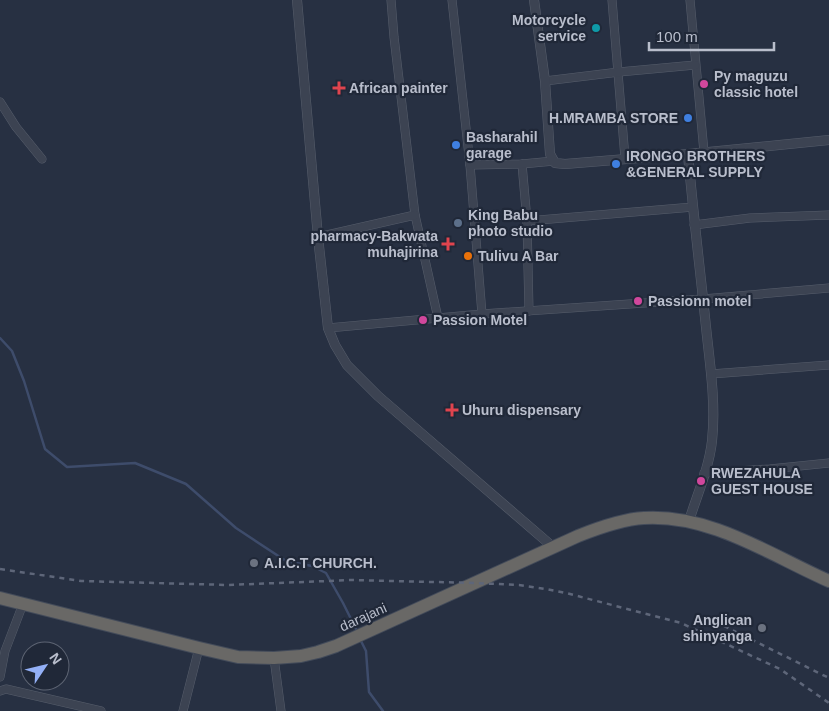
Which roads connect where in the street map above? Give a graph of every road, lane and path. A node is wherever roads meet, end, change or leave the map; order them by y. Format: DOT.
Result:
graph roads {
  1 [pos="297,0"];
  2 [pos="390,0"];
  3 [pos="452,0"];
  4 [pos="534,0"];
  5 [pos="539,0"];
  6 [pos="612,0"];
  7 [pos="690,0"];
  8 [pos="695,65"];
  9 [pos="618,72"];
  10 [pos="545,81"];
  11 [pos="0,102"];
  12 [pos="829,140"];
  13 [pos="704,152"];
  14 [pos="688,154"];
  15 [pos="625,158"];
  16 [pos="42,159"];
  17 [pos="554,161"];
  18 [pos="522,164"];
  19 [pos="470,165"];
  20 [pos="693,207"];
  21 [pos="829,214"];
  22 [pos="414,215"];
  23 [pos="527,221"];
  24 [pos="694,225"];
  25 [pos="318,237"];
  26 [pos="829,288"];
  27 [pos="703,299"];
  28 [pos="529,311"];
  29 [pos="482,314"];
  30 [pos="438,318"];
  31 [pos="328,328"];
  32 [pos="829,365"];
  33 [pos="711,374"];
  34 [pos="829,463"];
  35 [pos="704,473"];
  36 [pos="689,521"];
  37 [pos="553,547"];
  38 [pos="829,581"];
  39 [pos="0,598"];
  40 [pos="22,604"];
  41 [pos="199,648"];
  42 [pos="274,658"];
  43 [pos="0,677"];
  44 [pos="2,689"];
  45 [pos="101,711"];
  46 [pos="183,711"];
  47 [pos="281,711"];
  1 -- 25 [label="street"];
  2 -- 22 [label="street"];
  3 -- 19 [label="street"];
  4 -- 5 [label="street"];
  4 -- 10 [label="street"];
  6 -- 9 [label="street"];
  7 -- 8 [label="street"];
  8 -- 9 [label="street"];
  8 -- 13 [label="street"];
  9 -- 10 [label="street"];
  9 -- 15 [label="street"];
  10 -- 17 [label="street"];
  11 -- 16 [label="street"];
  12 -- 13 [label="street"];
  13 -- 14 [label="street"];
  14 -- 15 [label="street"];
  14 -- 20 [label="street"];
  15 -- 17 [label="street"];
  17 -- 18 [label="street"];
  18 -- 19 [label="street"];
  18 -- 23 [label="street"];
  19 -- 29 [label="street"];
  20 -- 23 [label="street"];
  20 -- 24 [label="street"];
  21 -- 24 [label="street"];
  22 -- 25 [label="street"];
  22 -- 30 [label="street"];
  23 -- 28 [label="street"];
  24 -- 27 [label="street"];
  25 -- 31 [label="street"];
  26 -- 27 [label="street"];
  27 -- 28 [label="street"];
  27 -- 33 [label="street"];
  28 -- 29 [label="street"];
  29 -- 30 [label="street"];
  30 -- 31 [label="street"];
  31 -- 37 [label="street"];
  32 -- 33 [label="street"];
  33 -- 35 [label="street"];
  34 -- 35 [label="street"];
  35 -- 36 [label="street"];
  36 -- 37 [label="highway, darajani"];
  36 -- 38 [label="highway, darajani"];
  37 -- 42 [label="highway, darajani"];
  39 -- 40 [label="highway, darajani"];
  40 -- 41 [label="highway, darajani"];
  40 -- 43 [label="street"];
  41 -- 42 [label="highway, darajani"];
  41 -- 46 [label="street"];
  42 -- 47 [label="street"];
  44 -- 45 [label="street"];
}
